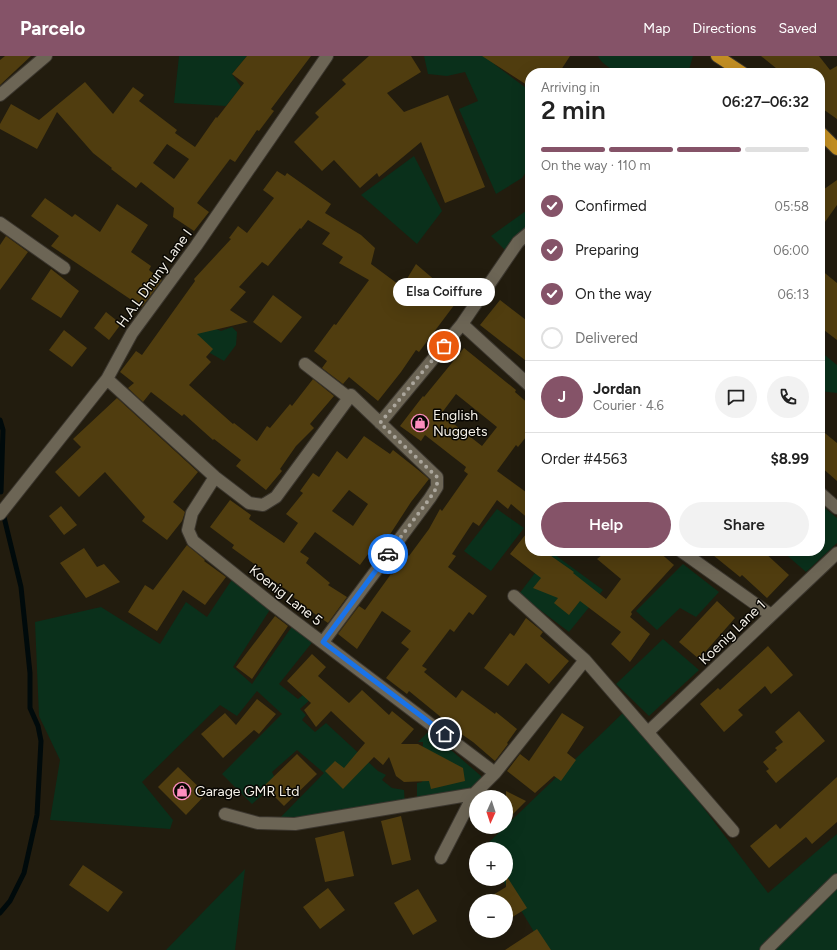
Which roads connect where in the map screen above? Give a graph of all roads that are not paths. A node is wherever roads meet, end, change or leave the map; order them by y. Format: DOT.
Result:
graph roads {
  1 [pos="46,56"];
  2 [pos="327,56"];
  3 [pos="717,56"];
  4 [pos="735,68"];
  5 [pos="0,95"];
  6 [pos="825,137"];
  7 [pos="837,149"];
  8 [pos="0,223"];
  9 [pos="525,236"];
  10 [pos="64,268"];
  11 [pos="462,324"];
  12 [pos="305,364"];
  13 [pos="107,379"];
  14 [pos="525,381"];
  15 [pos="349,398"];
  16 [pos="380,423"];
  17 [pos="215,477"];
  18 [pos="825,497"];
  19 [pos="837,508"];
  20 [pos="0,514"];
  21 [pos="837,554"];
  22 [pos="688,556"];
  23 [pos="514,596"];
  24 [pos="771,615"];
  25 [pos="323,642"];
  26 [pos="585,660"];
  27 [pos="648,732"];
  28 [pos="495,773"];
  29 [pos="478,790"];
  30 [pos="469,795"];
  31 [pos="469,803"];
  32 [pos="226,814"];
  33 [pos="733,831"];
  34 [pos="440,858"];
  35 [pos="837,880"];
  36 [pos="766,950"];
  1 -- 5 [label="street"];
  2 -- 13 [label="street, H.A.L Dhuny Lane I"];
  3 -- 4 [label="main road"];
  6 -- 7 [label="main road"];
  8 -- 10 [label="street"];
  9 -- 11 [label="street"];
  11 -- 14 [label="street"];
  11 -- 16 [label="street"];
  12 -- 15 [label="street"];
  13 -- 17 [label="street"];
  13 -- 20 [label="street, H.A.L Dhuny Lane I"];
  15 -- 16 [label="street"];
  15 -- 17 [label="street"];
  16 -- 25 [label="street"];
  17 -- 25 [label="street, Koenig Lane 5"];
  18 -- 19 [label="street"];
  21 -- 24 [label="street, Koenig Lane 1"];
  22 -- 24 [label="street"];
  23 -- 26 [label="street"];
  24 -- 27 [label="street, Koenig Lane 1"];
  25 -- 28 [label="street, Koenig Lane 5"];
  26 -- 27 [label="street"];
  26 -- 28 [label="street"];
  27 -- 33 [label="street"];
  28 -- 29 [label="street"];
  30 -- 32 [label="street"];
  31 -- 34 [label="street"];
  35 -- 36 [label="street"];
}
